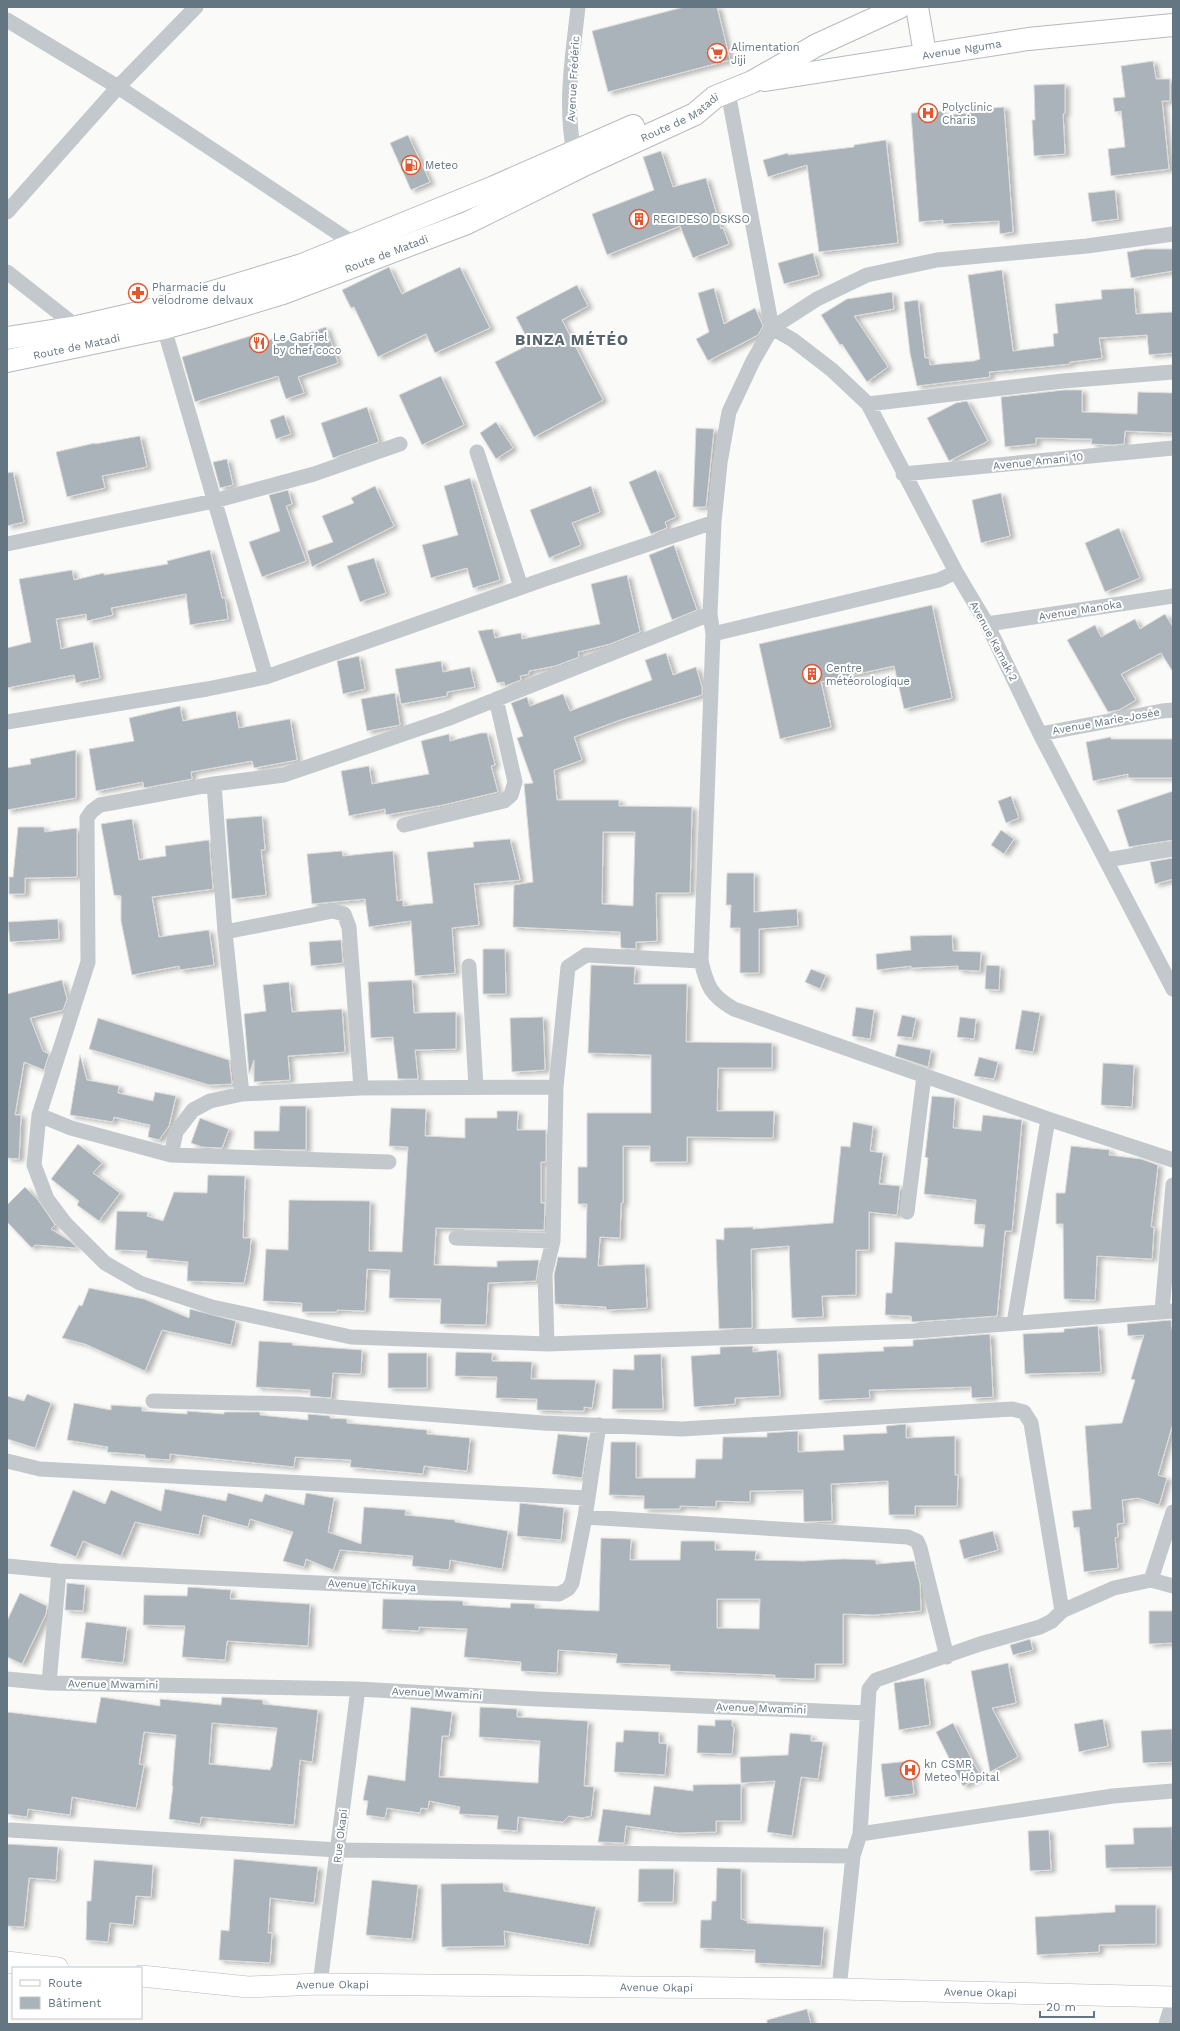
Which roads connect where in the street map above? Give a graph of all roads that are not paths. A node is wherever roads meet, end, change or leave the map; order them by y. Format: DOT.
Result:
graph roads {
  1 [pos="196,7"];
  2 [pos="578,7"];
  3 [pos="917,7"];
  4 [pos="887,10"];
  5 [pos="7,20"];
  6 [pos="1173,25"];
  7 [pos="925,54"];
  8 [pos="752,82"];
  9 [pos="118,87"];
  10 [pos="721,95"];
  11 [pos="574,152"];
  12 [pos="7,212"];
  13 [pos="1173,234"];
  14 [pos="401,238"];
  15 [pos="356,244"];
  16 [pos="7,272"];
  17 [pos="164,328"];
  18 [pos="772,328"];
  19 [pos="83,335"];
  20 [pos="7,338"];
  21 [pos="7,361"];
  22 [pos="1173,372"];
  23 [pos="868,404"];
  24 [pos="400,444"];
  25 [pos="1173,448"];
  26 [pos="477,452"];
  27 [pos="903,474"];
  28 [pos="214,501"];
  29 [pos="714,522"];
  30 [pos="7,544"];
  31 [pos="956,572"];
  32 [pos="521,586"];
  33 [pos="1173,596"];
  34 [pos="710,614"];
  35 [pos="988,624"];
  36 [pos="714,634"];
  37 [pos="266,677"];
  38 [pos="496,699"];
  39 [pos="1173,710"];
  40 [pos="7,722"];
  41 [pos="1040,734"];
  42 [pos="214,784"];
  43 [pos="404,825"];
  44 [pos="1173,849"];
  45 [pos="1106,860"];
  46 [pos="225,932"];
  47 [pos="701,961"];
  48 [pos="469,966"];
  49 [pos="1173,989"];
  50 [pos="924,1076"];
  51 [pos="476,1087"];
  52 [pos="556,1087"];
  53 [pos="361,1088"];
  54 [pos="242,1094"];
  55 [pos="39,1115"];
  56 [pos="1048,1119"];
  57 [pos="171,1155"];
  58 [pos="1173,1160"];
  59 [pos="389,1162"];
  60 [pos="1173,1185"];
  61 [pos="907,1212"];
  62 [pos="456,1238"];
  63 [pos="553,1241"];
  64 [pos="1168,1311"];
  65 [pos="1014,1324"];
  66 [pos="547,1344"];
  67 [pos="153,1401"];
  68 [pos="599,1425"];
  69 [pos="7,1461"];
  70 [pos="587,1498"];
  71 [pos="1173,1512"];
  72 [pos="585,1517"];
  73 [pos="7,1566"];
  74 [pos="59,1571"];
  75 [pos="1151,1580"];
  76 [pos="1173,1586"];
  77 [pos="1062,1611"];
  78 [pos="947,1656"];
  79 [pos="7,1678"];
  80 [pos="49,1683"];
  81 [pos="358,1689"];
  82 [pos="867,1713"];
  83 [pos="1173,1791"];
  84 [pos="10,1830"];
  85 [pos="860,1834"];
  86 [pos="338,1850"];
  87 [pos="853,1856"];
  88 [pos="7,1962"];
  89 [pos="50,1967"];
  90 [pos="142,1976"];
  91 [pos="320,1984"];
  92 [pos="839,1989"];
  93 [pos="1173,1997"];
  94 [pos="1173,2001"];
  95 [pos="1166,2024"];
  1 -- 9 [label="street"];
  2 -- 11 [label="street, Avenue Frédéric"];
  3 -- 7 [label="main road"];
  4 -- 8 [label="main road"];
  5 -- 9 [label="street"];
  6 -- 7 [label="main road, Avenue Nguma"];
  7 -- 8 [label="main road, Avenue Nguma"];
  8 -- 10 [label="main road"];
  9 -- 12 [label="street"];
  9 -- 15 [label="street"];
  10 -- 11 [label="main road, Route de Matadi"];
  10 -- 14 [label="main road, Route de Matadi"];
  10 -- 18 [label="street"];
  11 -- 14 [label="main road, Route de Matadi"];
  13 -- 18 [label="street"];
  14 -- 15 [label="main road, Route de Matadi"];
  14 -- 17 [label="main road, Route de Matadi"];
  15 -- 19 [label="main road, Route de Matadi"];
  16 -- 19 [label="street"];
  17 -- 19 [label="main road, Route de Matadi"];
  17 -- 28 [label="street"];
  18 -- 23 [label="street, Avenue Kamak 2"];
  18 -- 29 [label="street"];
  19 -- 20 [label="main road, Route de Matadi"];
  19 -- 21 [label="main road, Route de Matadi"];
  22 -- 23 [label="street"];
  23 -- 27 [label="street, Avenue Kamak 2"];
  24 -- 28 [label="street"];
  25 -- 27 [label="street, Avenue Amani 10"];
  26 -- 32 [label="street"];
  27 -- 31 [label="street, Avenue Kamak 2"];
  28 -- 30 [label="street"];
  28 -- 37 [label="street"];
  29 -- 32 [label="street"];
  29 -- 34 [label="street"];
  31 -- 35 [label="street, Avenue Kamak 2"];
  31 -- 36 [label="street"];
  32 -- 37 [label="street"];
  33 -- 35 [label="street, Avenue Manoka"];
  34 -- 36 [label="street"];
  34 -- 38 [label="street"];
  35 -- 41 [label="street, Avenue Kamak 2"];
  36 -- 47 [label="street"];
  37 -- 40 [label="street"];
  38 -- 42 [label="street"];
  38 -- 43 [label="street"];
  39 -- 41 [label="street, Avenue Marie-Josée"];
  41 -- 45 [label="street, Avenue Kamak 2"];
  42 -- 46 [label="street"];
  42 -- 55 [label="street"];
  44 -- 45 [label="street"];
  45 -- 49 [label="street, Avenue Kamak 2"];
  46 -- 53 [label="street"];
  46 -- 54 [label="street"];
  47 -- 50 [label="street"];
  47 -- 52 [label="street"];
  48 -- 51 [label="street"];
  50 -- 56 [label="street"];
  50 -- 61 [label="street"];
  51 -- 52 [label="street"];
  51 -- 53 [label="street"];
  52 -- 63 [label="street"];
  53 -- 54 [label="street"];
  54 -- 57 [label="street"];
  55 -- 57 [label="street"];
  55 -- 66 [label="street"];
  56 -- 58 [label="street"];
  56 -- 65 [label="street"];
  57 -- 59 [label="street"];
  60 -- 64 [label="street"];
  62 -- 63 [label="street"];
  63 -- 66 [label="street"];
  64 -- 65 [label="street"];
  65 -- 66 [label="street"];
  67 -- 68 [label="street"];
  68 -- 70 [label="street, Avenue Tchikuya"];
  68 -- 77 [label="street"];
  69 -- 70 [label="street"];
  70 -- 72 [label="street, Avenue Tchikuya"];
  71 -- 75 [label="street"];
  72 -- 74 [label="street, Avenue Tchikuya"];
  72 -- 78 [label="street"];
  73 -- 74 [label="street, Avenue Tchikuya"];
  74 -- 80 [label="street"];
  75 -- 76 [label="street"];
  75 -- 77 [label="street"];
  77 -- 78 [label="street"];
  78 -- 82 [label="street"];
  79 -- 80 [label="street, Avenue Mwamini"];
  80 -- 81 [label="street, Avenue Mwamini"];
  81 -- 82 [label="street, Avenue Mwamini"];
  81 -- 86 [label="street, Rue Okapi"];
  82 -- 85 [label="street"];
  83 -- 85 [label="street"];
  84 -- 86 [label="street"];
  85 -- 87 [label="street"];
  86 -- 87 [label="street"];
  86 -- 91 [label="street, Rue Okapi"];
  87 -- 92 [label="street"];
  88 -- 89 [label="street"];
  90 -- 91 [label="street, Avenue Okapi"];
  91 -- 92 [label="street, Avenue Okapi"];
  92 -- 93 [label="street, Avenue Okapi"];
  94 -- 95 [label="street"];
}
